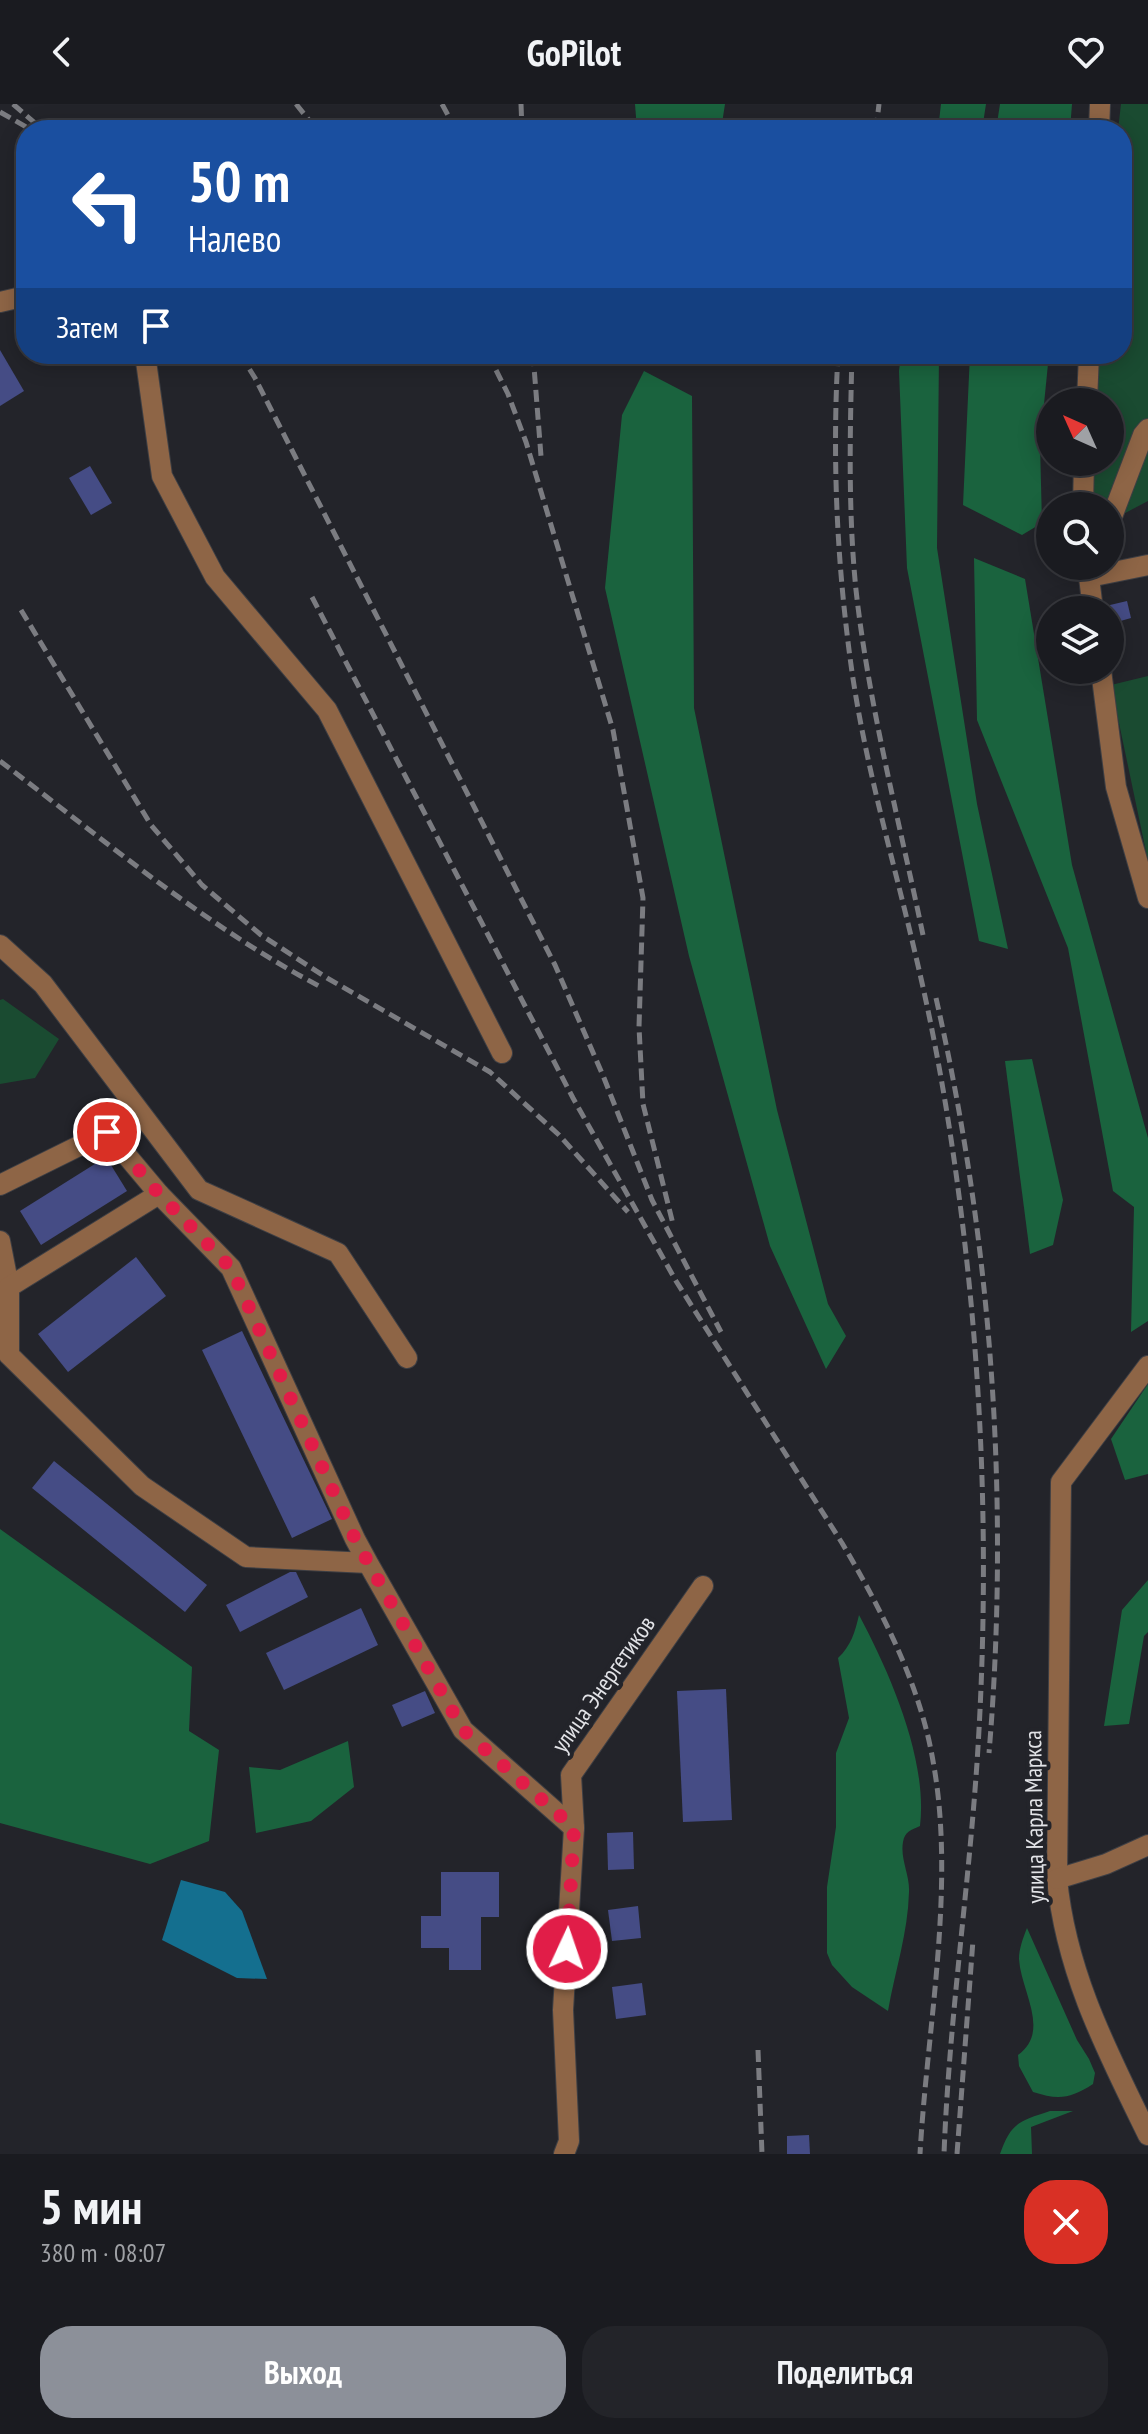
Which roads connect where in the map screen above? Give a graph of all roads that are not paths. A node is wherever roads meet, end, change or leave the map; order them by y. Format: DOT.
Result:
graph roads {
  1 [pos="146,364"];
  2 [pos="1089,364"];
  3 [pos="1088,388"];
  4 [pos="1148,429"];
  5 [pos="1121,492"];
  6 [pos="1148,565"];
  7 [pos="1124,567"];
  8 [pos="1103,684"];
  9 [pos="1148,898"];
  10 [pos="0,945"];
  11 [pos="502,1053"];
  12 [pos="0,1185"];
  13 [pos="159,1194"];
  14 [pos="0,1241"];
  15 [pos="9,1287"];
  16 [pos="407,1358"];
  17 [pos="1148,1366"];
  18 [pos="368,1563"];
  19 [pos="703,1586"];
  20 [pos="574,1828"];
  21 [pos="1148,1845"];
  22 [pos="1057,1879"];
  23 [pos="1148,2135"];
  24 [pos="564,2154"];
  1 -- 11 [label="street"];
  2 -- 3 [label="street"];
  4 -- 5 [label="street"];
  6 -- 7 [label="street"];
  8 -- 9 [label="street"];
  10 -- 16 [label="street"];
  12 -- 13 [label="street"];
  13 -- 15 [label="street"];
  13 -- 18 [label="street"];
  14 -- 15 [label="street"];
  15 -- 18 [label="street"];
  17 -- 22 [label="street, улица Карла Маркса"];
  18 -- 20 [label="street"];
  19 -- 20 [label="street, улица Энергетиков"];
  20 -- 24 [label="street, улица Энергетиков"];
  21 -- 22 [label="street"];
  22 -- 23 [label="street, улица Карла Маркса"];
}
